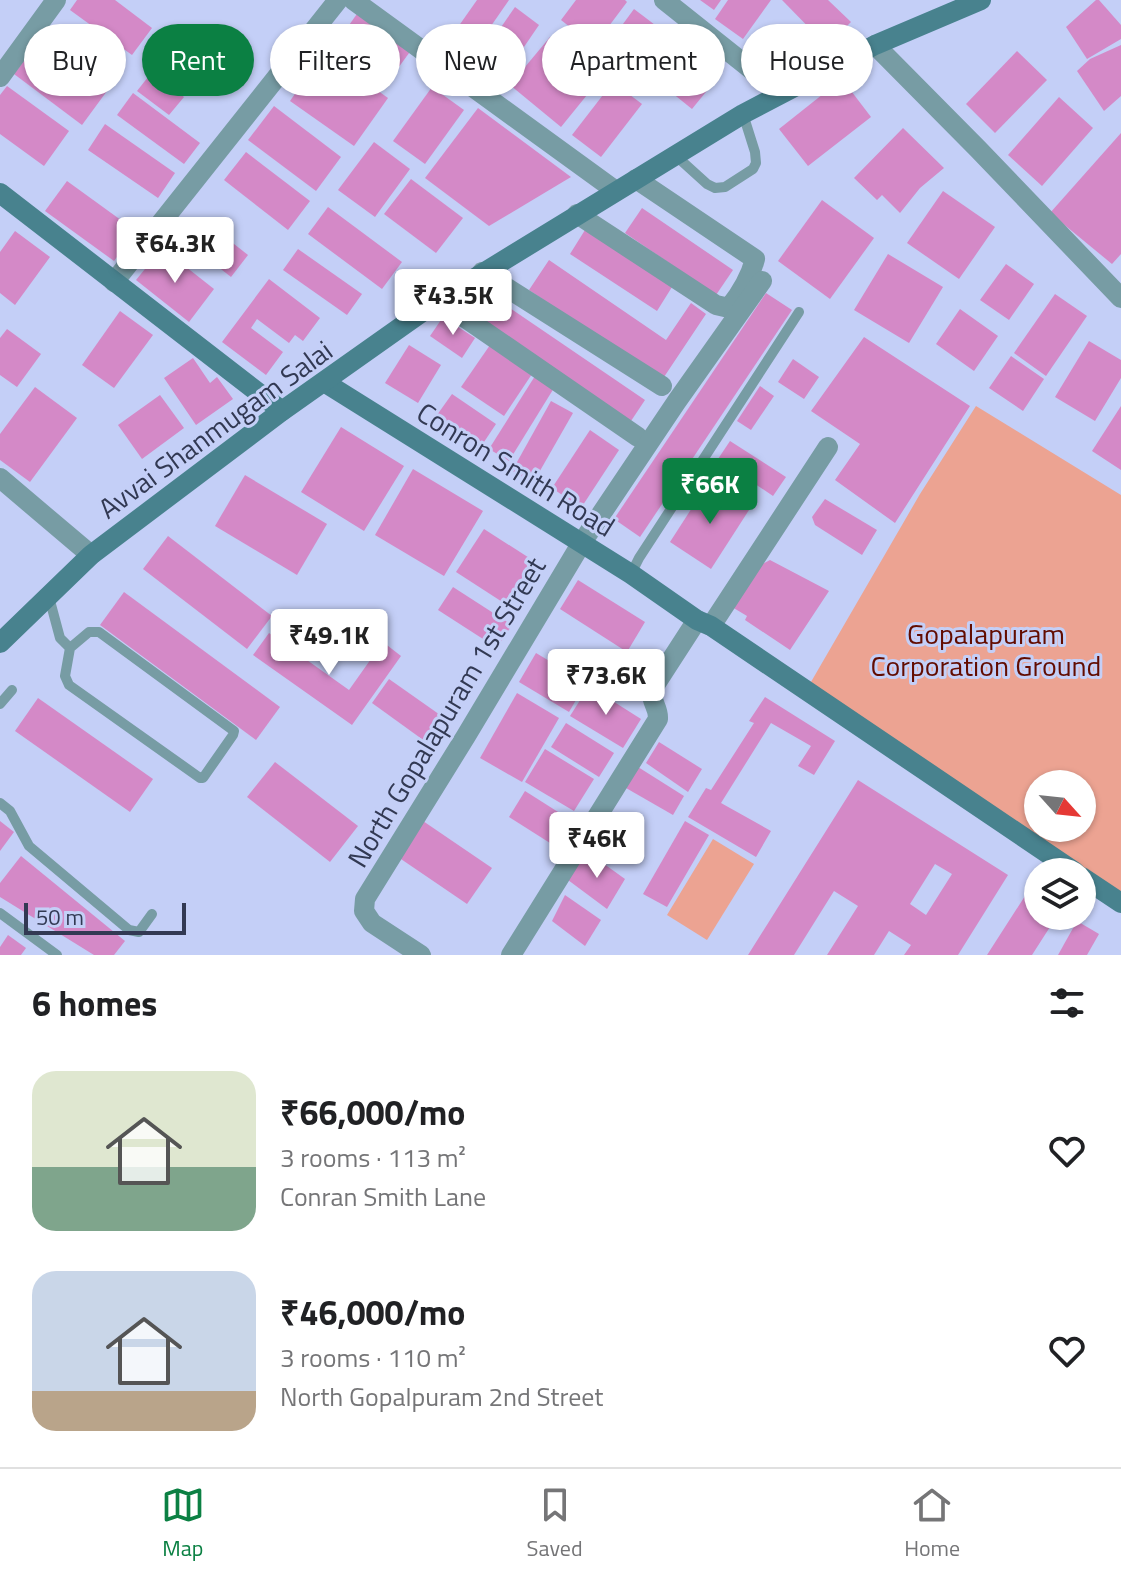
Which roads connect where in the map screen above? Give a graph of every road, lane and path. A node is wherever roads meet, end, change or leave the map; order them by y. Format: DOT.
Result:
graph roads {
  1 [pos="56,0"];
  2 [pos="338,0"];
  3 [pos="353,0"];
  4 [pos="664,0"];
  5 [pos="981,0"];
  6 [pos="875,45"];
  7 [pos="741,61"];
  8 [pos="0,77"];
  9 [pos="776,96"];
  10 [pos="743,114"];
  11 [pos="675,155"];
  12 [pos="636,179"];
  13 [pos="616,191"];
  14 [pos="0,193"];
  15 [pos="577,214"];
  16 [pos="482,272"];
  17 [pos="762,281"];
  18 [pos="114,282"];
  19 [pos="1117,285"];
  20 [pos="439,300"];
  21 [pos="799,312"];
  22 [pos="324,382"];
  23 [pos="662,386"];
  24 [pos="282,411"];
  25 [pos="638,437"];
  26 [pos="828,447"];
  27 [pos="0,478"];
  28 [pos="581,544"];
  29 [pos="91,555"];
  30 [pos="631,574"];
  31 [pos="49,597"];
  32 [pos="704,623"];
  33 [pos="0,643"];
  34 [pos="70,648"];
  35 [pos="12,690"];
  36 [pos="0,704"];
  37 [pos="0,803"];
  38 [pos="1054,858"];
  39 [pos="1096,886"];
  40 [pos="1121,903"];
  41 [pos="0,913"];
  42 [pos="152,914"];
  43 [pos="57,955"];
  44 [pos="421,955"];
  45 [pos="511,955"];
  1 -- 8 [label="street"];
  2 -- 18 [label="street"];
  3 -- 13 [label="street"];
  4 -- 7 [label="street"];
  5 -- 6 [label="main road, Avvai Shanmugam Salai"];
  6 -- 19 [label="street"];
  9 -- 10 [label="main road, Avvai Shanmugam Salai"];
  10 -- 11 [label="main road, Avvai Shanmugam Salai"];
  10 -- 11 [label="lane"];
  11 -- 12 [label="main road, Avvai Shanmugam Salai"];
  12 -- 13 [label="main road, Avvai Shanmugam Salai"];
  12 -- 15 [label="street"];
  13 -- 15 [label="main road, Avvai Shanmugam Salai"];
  14 -- 18 [label="main road"];
  15 -- 16 [label="main road, Avvai Shanmugam Salai"];
  16 -- 20 [label="main road, Avvai Shanmugam Salai"];
  16 -- 23 [label="street"];
  17 -- 28 [label="street, North Gopalapuram 1st Street"];
  18 -- 24 [label="main road"];
  20 -- 22 [label="main road, Avvai Shanmugam Salai"];
  20 -- 25 [label="street"];
  21 -- 30 [label="lane"];
  22 -- 24 [label="main road, Avvai Shanmugam Salai"];
  22 -- 28 [label="main road, Conron Smith Road"];
  24 -- 29 [label="main road, Avvai Shanmugam Salai"];
  26 -- 32 [label="street"];
  27 -- 29 [label="street"];
  28 -- 30 [label="main road, Conron Smith Road"];
  28 -- 44 [label="street, North Gopalapuram 1st Street"];
  29 -- 31 [label="main road, Avvai Shanmugam Salai"];
  30 -- 32 [label="main road, Conron Smith Road"];
  31 -- 33 [label="main road, Avvai Shanmugam Salai"];
  31 -- 34 [label="lane"];
  32 -- 38 [label="main road, Conron Smith Road"];
  32 -- 45 [label="street"];
  34 -- 34 [label="lane"];
  35 -- 36 [label="lane"];
  37 -- 42 [label="lane"];
  39 -- 40 [label="main road"];
  41 -- 43 [label="lane"];
}
